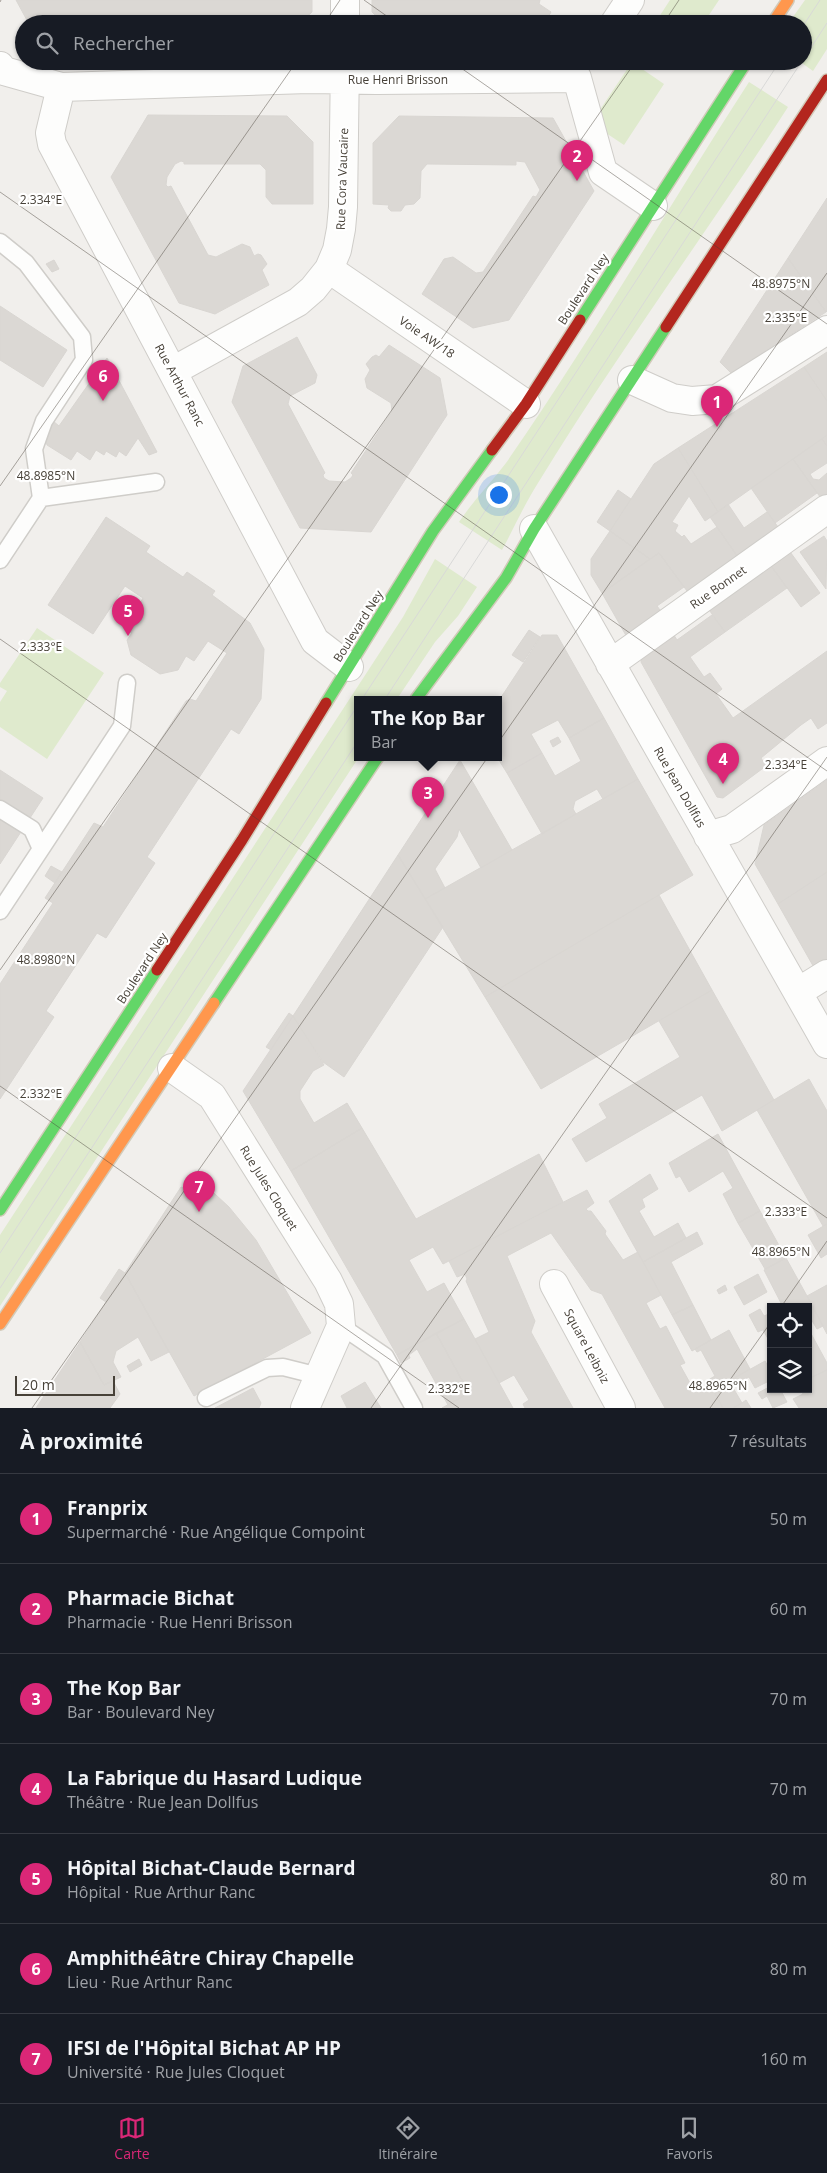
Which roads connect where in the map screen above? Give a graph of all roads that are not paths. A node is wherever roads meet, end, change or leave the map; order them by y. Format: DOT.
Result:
graph roads {
  1 [pos="345,0"];
  2 [pos="630,0"];
  3 [pos="788,0"];
  4 [pos="345,15"];
  5 [pos="620,15"];
  6 [pos="778,15"];
  7 [pos="0,66"];
  8 [pos="345,70"];
  9 [pos="583,70"];
  10 [pos="741,70"];
  11 [pos="827,80"];
  12 [pos="61,87"];
  13 [pos="653,206"];
  14 [pos="0,242"];
  15 [pos="328,270"];
  16 [pos="827,330"];
  17 [pos="173,371"];
  18 [pos="632,380"];
  19 [pos="526,404"];
  20 [pos="156,482"];
  21 [pos="41,498"];
  22 [pos="827,509"];
  23 [pos="534,529"];
  24 [pos="0,560"];
  25 [pos="610,664"];
  26 [pos="349,667"];
  27 [pos="127,683"];
  28 [pos="418,696"];
  29 [pos="375,761"];
  30 [pos="827,761"];
  31 [pos="0,809"];
  32 [pos="708,836"];
  33 [pos="41,849"];
  34 [pos="0,911"];
  35 [pos="827,974"];
  36 [pos="798,992"];
  37 [pos="827,1044"];
  38 [pos="172,1068"];
  39 [pos="0,1210"];
  40 [pos="554,1284"];
  41 [pos="0,1324"];
  42 [pos="340,1326"];
  43 [pos="319,1376"];
  44 [pos="206,1398"];
  45 [pos="305,1408"];
  46 [pos="414,1408"];
  47 [pos="621,1408"];
  1 -- 4 [label="street"];
  2 -- 5 [label="street"];
  3 -- 6 [label="main road"];
  7 -- 12 [label="street, Rue Henri Brisson"];
  8 -- 12 [label="street, Rue Henri Brisson"];
  8 -- 15 [label="street, Rue Cora Vaucaire"];
  9 -- 13 [label="street, Rue Henri Brisson"];
  10 -- 13 [label="main road, Boulevard Ney"];
  11 -- 18 [label="main road"];
  12 -- 17 [label="street, Rue Arthur Ranc"];
  13 -- 19 [label="main road, Boulevard Ney"];
  14 -- 21 [label="lane"];
  15 -- 17 [label="street, Rue Cora Vaucaire"];
  15 -- 19 [label="street, Voie AW/18"];
  16 -- 18 [label="street"];
  17 -- 26 [label="street, Rue Arthur Ranc"];
  18 -- 23 [label="main road"];
  19 -- 26 [label="main road, Boulevard Ney"];
  20 -- 21 [label="lane"];
  21 -- 24 [label="lane"];
  22 -- 25 [label="street, Rue Bonnet"];
  23 -- 25 [label="street, Rue Jean Dollfus"];
  23 -- 28 [label="main road"];
  25 -- 32 [label="street, Rue Jean Dollfus"];
  26 -- 39 [label="main road, Boulevard Ney"];
  27 -- 33 [label="lane"];
  29 -- 38 [label="main road"];
  30 -- 32 [label="street"];
  31 -- 33 [label="lane"];
  32 -- 36 [label="street, Rue Jean Dollfus"];
  33 -- 34 [label="lane"];
  35 -- 36 [label="street"];
  36 -- 37 [label="street, Rue Jean Dollfus"];
  38 -- 41 [label="main road"];
  38 -- 42 [label="street, Rue Jules Cloquet"];
  40 -- 47 [label="street, Square Leibniz"];
  42 -- 43 [label="street"];
  42 -- 46 [label="lane"];
  43 -- 44 [label="lane"];
  43 -- 45 [label="street"];
}
